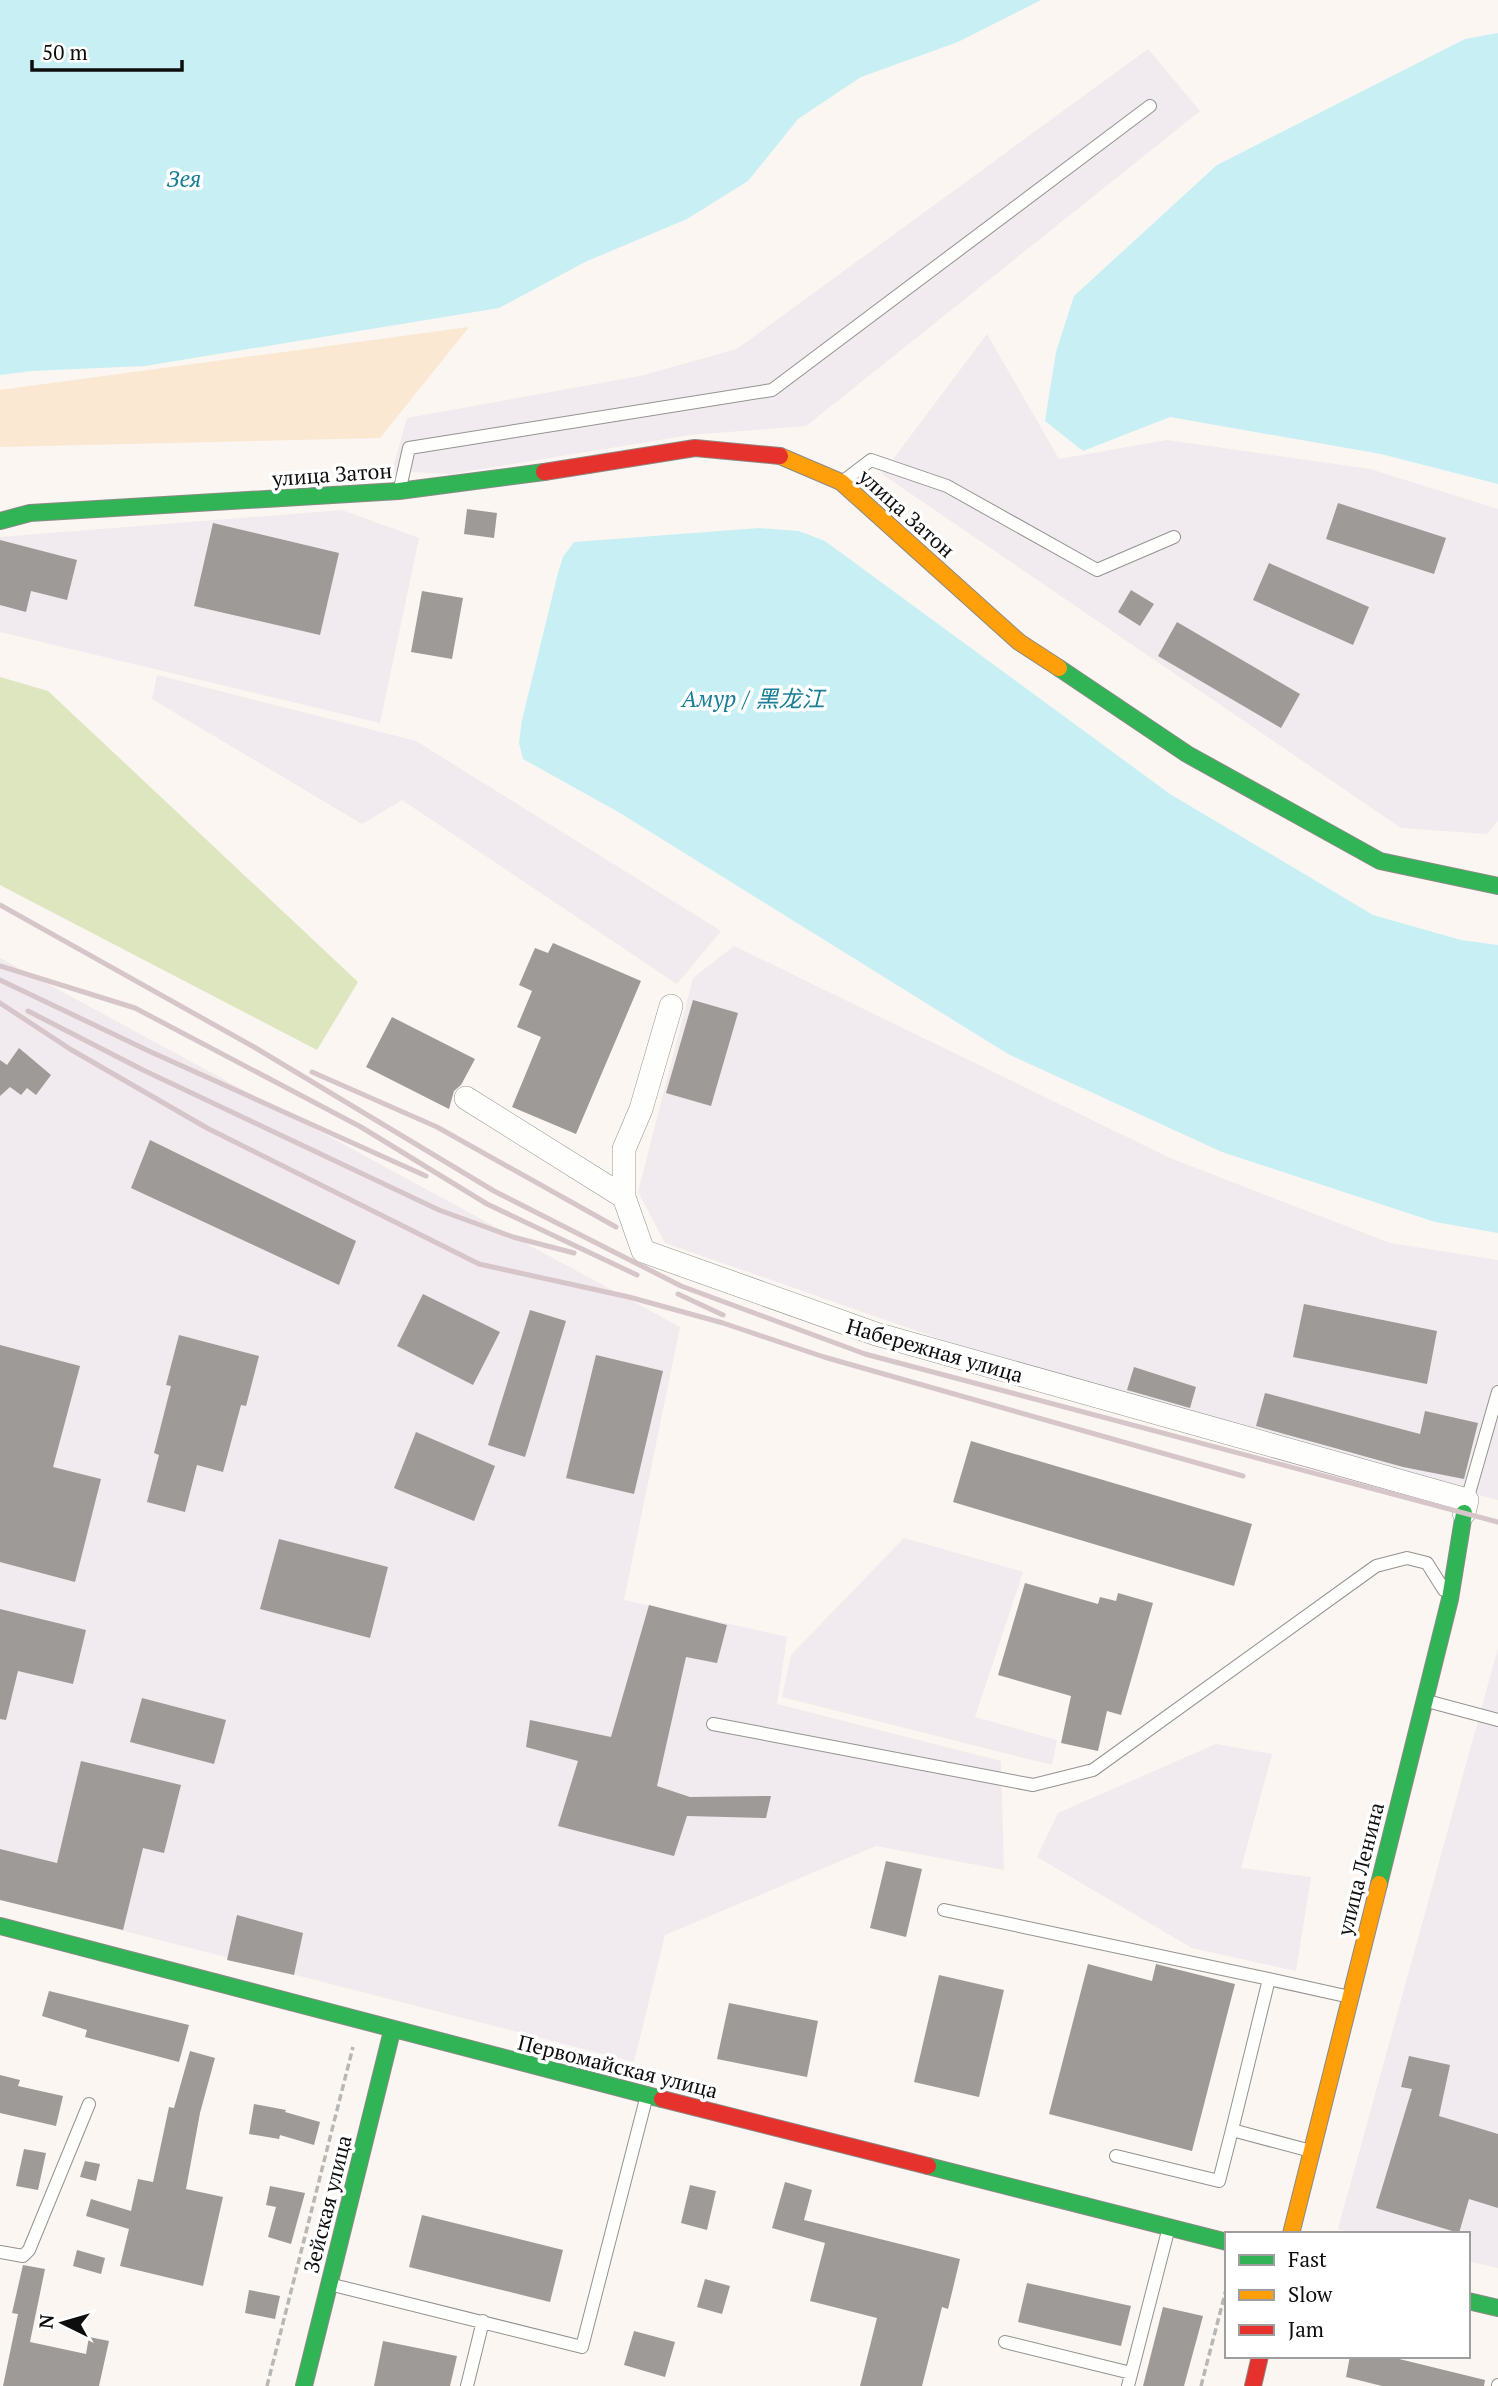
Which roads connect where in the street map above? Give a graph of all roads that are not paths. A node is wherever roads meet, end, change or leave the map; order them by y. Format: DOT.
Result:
graph roads {
  1 [pos="1150,106"];
  2 [pos="841,482"];
  3 [pos="399,491"];
  4 [pos="0,521"];
  5 [pos="1174,537"];
  6 [pos="1498,886"];
  7 [pos="671,1006"];
  8 [pos="467,1098"];
  9 [pos="624,1197"];
  10 [pos="1498,1392"];
  11 [pos="1465,1506"];
  12 [pos="1450,1599"];
  13 [pos="1423,1700"];
  14 [pos="1498,1720"];
  15 [pos="713,1724"];
  16 [pos="944,1910"];
  17 [pos="0,1926"];
  18 [pos="1269,1979"];
  19 [pos="1350,1997"];
  20 [pos="391,2031"];
  21 [pos="647,2095"];
  22 [pos="89,2104"];
  23 [pos="1232,2130"];
  24 [pos="1311,2151"];
  25 [pos="1116,2156"];
  26 [pos="1169,2226"];
  27 [pos="1291,2232"];
  28 [pos="1225,2241"];
  29 [pos="0,2252"];
  30 [pos="329,2284"];
  31 [pos="1470,2301"];
  32 [pos="1498,2308"];
  33 [pos="483,2321"];
  34 [pos="1005,2342"];
  35 [pos="1260,2358"];
  36 [pos="1130,2380"];
  37 [pos="304,2386"];
  38 [pos="467,2386"];
  39 [pos="1253,2386"];
  1 -- 3 [label="lane"];
  2 -- 3 [label="street, улица Затон"];
  2 -- 5 [label="lane"];
  2 -- 6 [label="street, улица Затон"];
  3 -- 4 [label="street, улица Затон"];
  7 -- 9 [label="street, Набережная улица"];
  8 -- 9 [label="street"];
  9 -- 11 [label="street, Набережная улица"];
  10 -- 11 [label="lane"];
  11 -- 12 [label="street, улица Ленина"];
  12 -- 13 [label="street, улица Ленина"];
  12 -- 15 [label="lane"];
  13 -- 14 [label="lane"];
  13 -- 19 [label="street, улица Ленина"];
  16 -- 18 [label="lane"];
  17 -- 20 [label="street, Первомайская улица"];
  18 -- 19 [label="lane"];
  18 -- 23 [label="lane"];
  19 -- 24 [label="street, улица Ленина"];
  20 -- 21 [label="street, Первомайская улица"];
  20 -- 30 [label="street, Зейская улица"];
  21 -- 26 [label="street, Первомайская улица"];
  21 -- 33 [label="lane"];
  22 -- 29 [label="lane"];
  23 -- 24 [label="lane"];
  23 -- 25 [label="lane"];
  24 -- 27 [label="street, улица Ленина"];
  26 -- 28 [label="street, Первомайская улица"];
  26 -- 36 [label="lane"];
  30 -- 33 [label="lane"];
  30 -- 37 [label="street, Зейская улица"];
  31 -- 32 [label="street"];
  33 -- 38 [label="lane"];
  34 -- 36 [label="lane"];
  35 -- 39 [label="street"];
}
